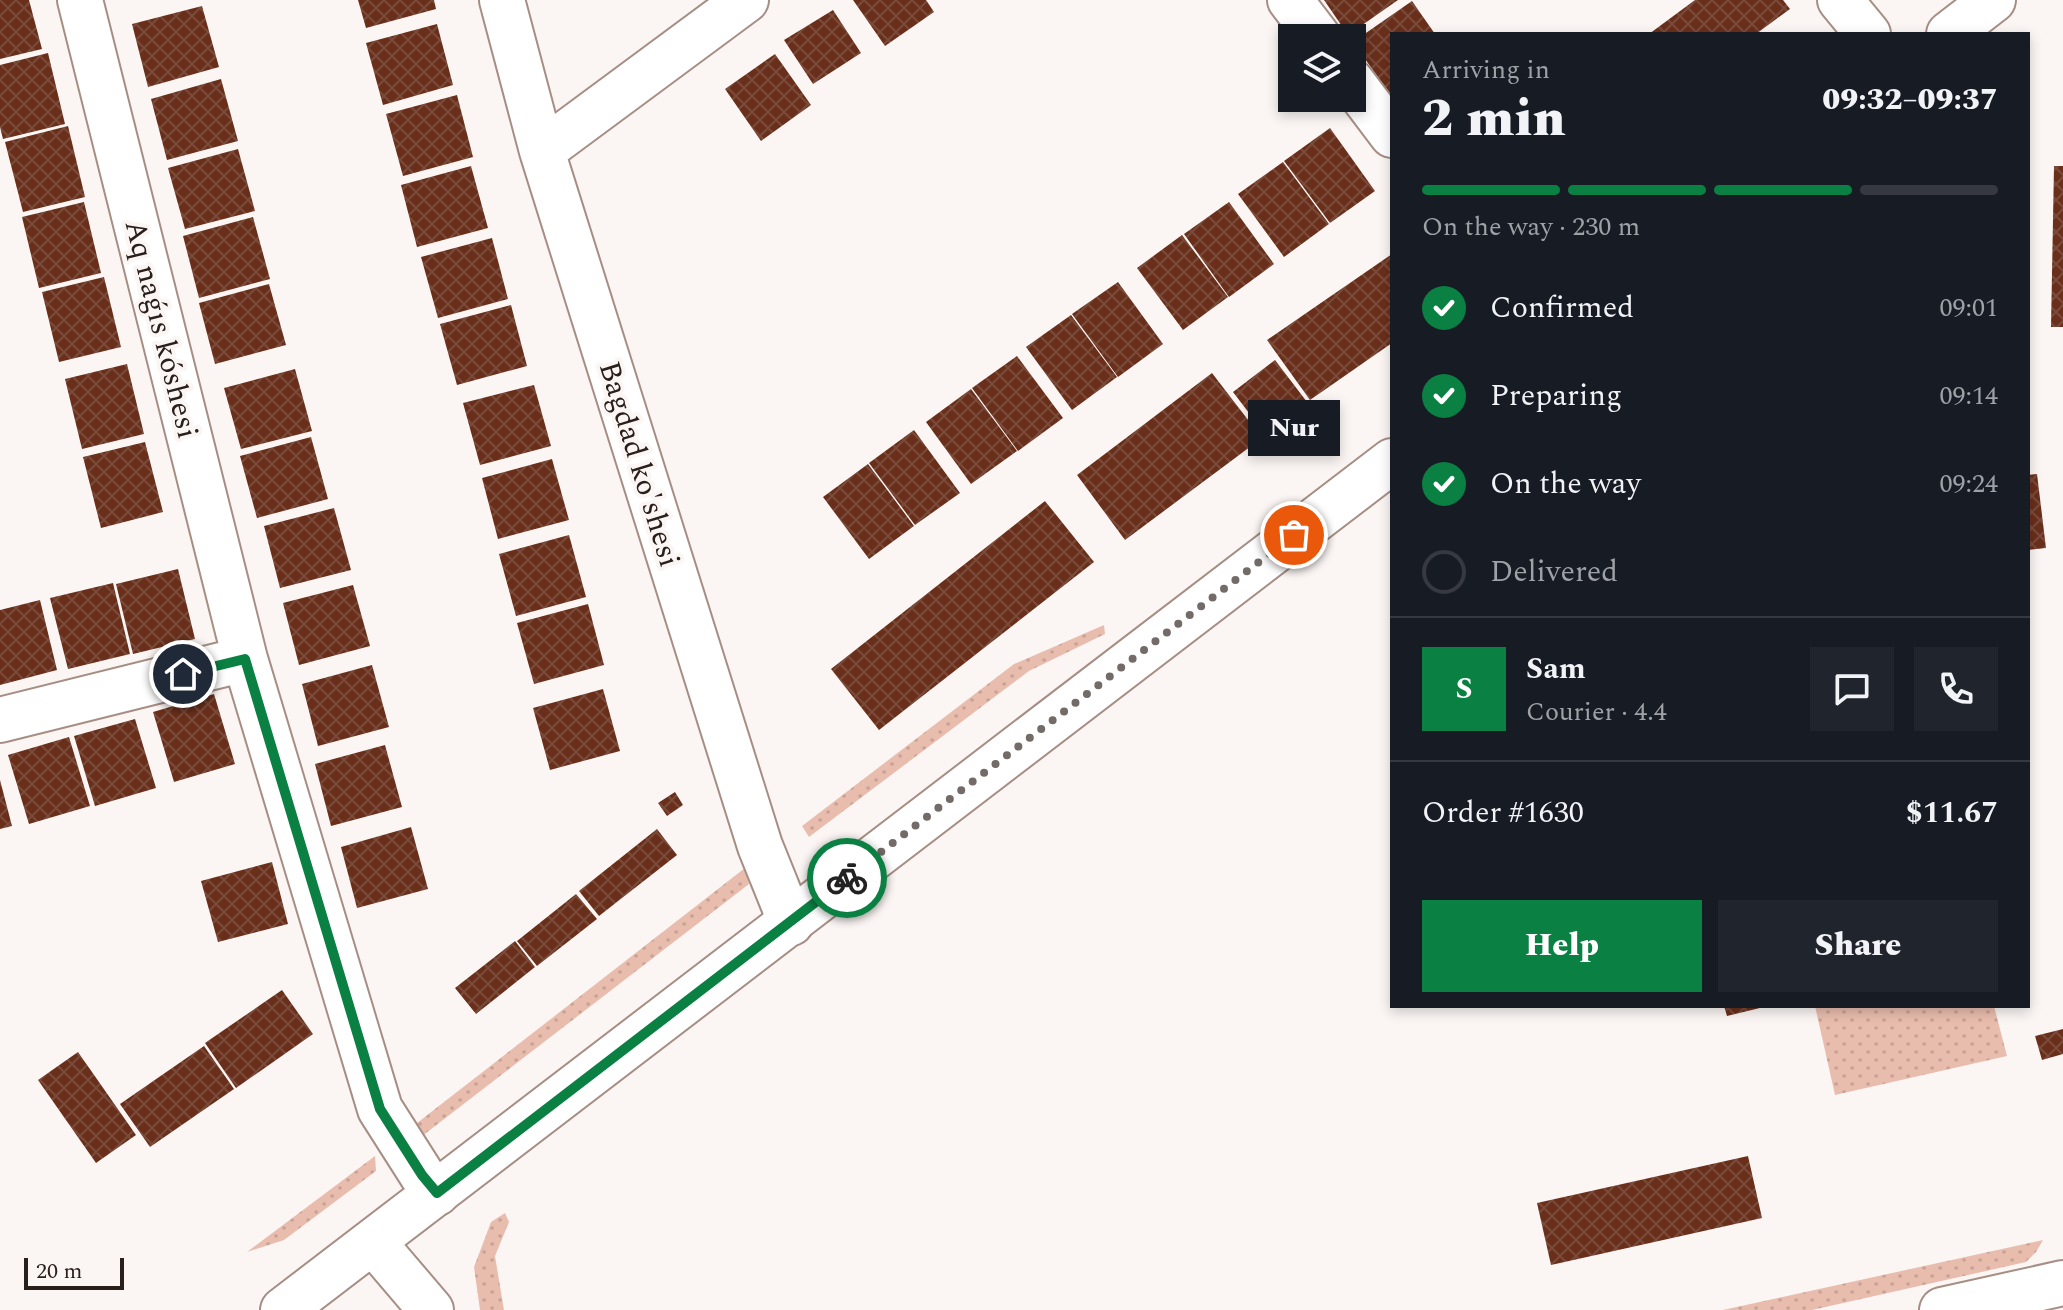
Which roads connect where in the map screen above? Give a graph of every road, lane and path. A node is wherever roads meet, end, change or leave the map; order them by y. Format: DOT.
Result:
graph roads {
  1 [pos="80,0"];
  2 [pos="502,0"];
  3 [pos="746,0"];
  4 [pos="1290,0"];
  5 [pos="1840,0"];
  6 [pos="1993,0"];
  7 [pos="1308,24"];
  8 [pos="1866,32"];
  9 [pos="1952,32"];
  10 [pos="1366,101"];
  11 [pos="1390,132"];
  12 [pos="542,151"];
  13 [pos="1390,463"];
  14 [pos="245,659"];
  15 [pos="0,720"];
  16 [pos="791,923"];
  17 [pos="437,1193"];
  18 [pos="373,1242"];
  19 [pos="2063,1283"];
  20 [pos="290,1308"];
  21 [pos="417,1308"];
  22 [pos="1942,1310"];
  1 -- 14 [label="street, Aq naǵıs kóshesi"];
  2 -- 12 [label="street, Bagdad ko'shesi"];
  3 -- 12 [label="street"];
  4 -- 7 [label="street"];
  5 -- 8 [label="street"];
  6 -- 9 [label="street"];
  10 -- 11 [label="street"];
  12 -- 16 [label="street, Bagdad ko'shesi"];
  13 -- 16 [label="street"];
  14 -- 15 [label="street"];
  14 -- 17 [label="street, Aq naǵıs kóshesi"];
  16 -- 17 [label="street"];
  17 -- 18 [label="street"];
  18 -- 20 [label="street"];
  18 -- 21 [label="street"];
  19 -- 22 [label="street"];
}
